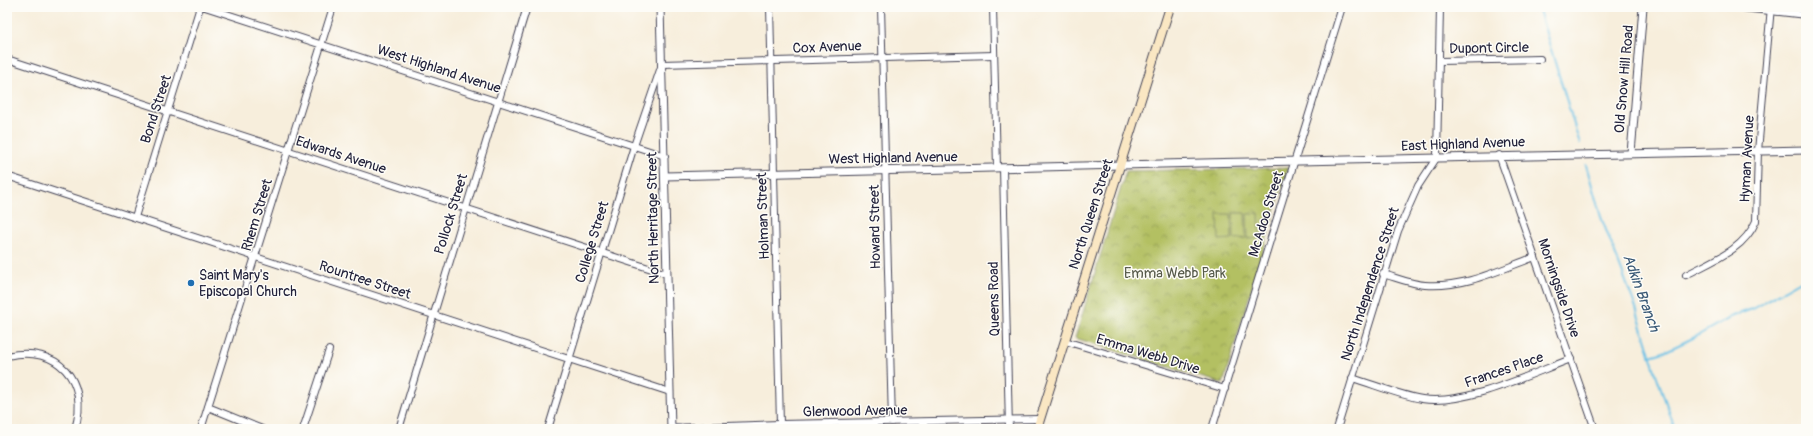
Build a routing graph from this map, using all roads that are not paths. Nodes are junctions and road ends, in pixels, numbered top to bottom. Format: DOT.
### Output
graph roads {
  1 [pos="200,7"];
  2 [pos="205,7"];
  3 [pos="333,7"];
  4 [pos="527,7"];
  5 [pos="660,7"];
  6 [pos="770,7"];
  7 [pos="881,7"];
  8 [pos="993,7"];
  9 [pos="1170,7"];
  10 [pos="1342,7"];
  11 [pos="1440,7"];
  12 [pos="1643,7"];
  13 [pos="1734,7"];
  14 [pos="1771,9"];
  15 [pos="1806,14"];
  16 [pos="322,44"];
  17 [pos="994,55"];
  18 [pos="883,57"];
  19 [pos="7,59"];
  20 [pos="1540,59"];
  21 [pos="772,61"];
  22 [pos="1439,61"];
  23 [pos="662,64"];
  24 [pos="498,102"];
  25 [pos="168,112"];
  26 [pos="634,146"];
  27 [pos="1806,150"];
  28 [pos="289,151"];
  29 [pos="1758,151"];
  30 [pos="1631,153"];
  31 [pos="1499,155"];
  32 [pos="665,156"];
  33 [pos="1437,157"];
  34 [pos="1294,162"];
  35 [pos="1120,164"];
  36 [pos="1000,168"];
  37 [pos="886,171"];
  38 [pos="773,173"];
  39 [pos="7,176"];
  40 [pos="665,176"];
  41 [pos="465,208"];
  42 [pos="135,217"];
  43 [pos="602,252"];
  44 [pos="256,257"];
  45 [pos="1535,257"];
  46 [pos="667,274"];
  47 [pos="1383,274"];
  48 [pos="1686,275"];
  49 [pos="433,315"];
  50 [pos="1065,341"];
  51 [pos="329,350"];
  52 [pos="7,356"];
  53 [pos="1571,359"];
  54 [pos="569,360"];
  55 [pos="1352,378"];
  56 [pos="1224,389"];
  57 [pos="670,392"];
  58 [pos="208,407"];
  59 [pos="1009,419"];
  60 [pos="1040,419"];
  61 [pos="892,422"];
  62 [pos="780,424"];
  63 [pos="75,429"];
  64 [pos="201,429"];
  65 [pos="262,429"];
  66 [pos="303,429"];
  67 [pos="399,429"];
  68 [pos="548,429"];
  69 [pos="671,429"];
  70 [pos="1009,429"];
  71 [pos="1037,429"];
  72 [pos="1212,429"];
  73 [pos="1337,429"];
  74 [pos="1595,429"];
  1 -- 25 [label="street, Bond Street"];
  2 -- 16 [label="street, West Highland Avenue"];
  3 -- 16 [label="street, Rhem Street"];
  4 -- 24 [label="street, Pollock Street"];
  5 -- 23 [label="street, North Herritage Street"];
  6 -- 21 [label="street, Holman Street"];
  7 -- 18 [label="street, Howard Street"];
  8 -- 17 [label="street, Queens Road"];
  9 -- 35 [label="main road, North Queen Street"];
  10 -- 34 [label="street, McAdoo Street"];
  11 -- 22 [label="street"];
  12 -- 30 [label="street, Old Snow Hill Road"];
  13 -- 14 [label="street"];
  14 -- 15 [label="street"];
  14 -- 29 [label="street, Hyman Avenue"];
  16 -- 24 [label="street, West Highland Avenue"];
  16 -- 28 [label="street, Rhem Street"];
  17 -- 18 [label="street, Cox Avenue"];
  17 -- 36 [label="street, Queens Road"];
  18 -- 21 [label="street, Cox Avenue"];
  18 -- 37 [label="street, Howard Street"];
  19 -- 25 [label="street, Edwards Avenue"];
  20 -- 22 [label="street, Dupont Circle"];
  21 -- 23 [label="street, Cox Avenue"];
  21 -- 38 [label="street, Holman Street"];
  22 -- 33 [label="street"];
  23 -- 26 [label="street, College Street"];
  23 -- 32 [label="street, North Herritage Street"];
  24 -- 26 [label="street, West Highland Avenue"];
  24 -- 41 [label="street, Pollock Street"];
  25 -- 28 [label="street, Edwards Avenue"];
  25 -- 42 [label="street, Bond Street"];
  26 -- 32 [label="street, West Highland Avenue"];
  26 -- 43 [label="street, College Street"];
  27 -- 29 [label="street, East Highland Avenue"];
  28 -- 41 [label="street, Edwards Avenue"];
  28 -- 44 [label="street, Rhem Street"];
  29 -- 30 [label="street, East Highland Avenue"];
  29 -- 48 [label="street, Hyman Avenue"];
  30 -- 31 [label="street, East Highland Avenue"];
  31 -- 33 [label="street, East Highland Avenue"];
  31 -- 45 [label="street, Morningside Drive"];
  32 -- 40 [label="street, North Herritage Street"];
  33 -- 34 [label="street, East Highland Avenue"];
  33 -- 47 [label="street, North Independence Street"];
  34 -- 35 [label="street, East Highland Avenue"];
  34 -- 56 [label="street, McAdoo Street"];
  35 -- 36 [label="street, West Highland Avenue"];
  35 -- 50 [label="main road, North Queen Street"];
  36 -- 37 [label="street, West Highland Avenue"];
  36 -- 59 [label="street, Queens Road"];
  37 -- 38 [label="street, West Highland Avenue"];
  37 -- 61 [label="street, Howard Street"];
  38 -- 40 [label="street, West Highland Avenue"];
  38 -- 62 [label="street, Holman Street"];
  39 -- 42 [label="street, Rountree Street"];
  40 -- 46 [label="street, North Herritage Street"];
  41 -- 43 [label="street, Edwards Avenue"];
  41 -- 49 [label="street, Pollock Street"];
  42 -- 44 [label="street, Rountree Street"];
  43 -- 46 [label="street, Edwards Avenue"];
  43 -- 54 [label="street, College Street"];
  44 -- 49 [label="street, Rountree Street"];
  44 -- 58 [label="street, Rhem Street"];
  45 -- 47 [label="street"];
  45 -- 53 [label="street, Morningside Drive"];
  46 -- 57 [label="street, North Herritage Street"];
  47 -- 55 [label="street, North Independence Street"];
  49 -- 54 [label="street, Rountree Street"];
  49 -- 67 [label="street, Pollock Street"];
  50 -- 56 [label="street, Emma Webb Drive"];
  50 -- 60 [label="main road, North Queen Street"];
  51 -- 66 [label="street"];
  52 -- 63 [label="street"];
  53 -- 55 [label="street, Frances Place"];
  53 -- 74 [label="street, Morningside Drive"];
  54 -- 57 [label="street, Rountree Street"];
  54 -- 68 [label="street, College Street"];
  55 -- 73 [label="street, North Independence Street"];
  56 -- 72 [label="street, McAdoo Street"];
  57 -- 69 [label="street, North Herritage Street"];
  58 -- 64 [label="street, Rhem Street"];
  58 -- 65 [label="street"];
  59 -- 60 [label="street, Glenwood Avenue"];
  59 -- 61 [label="street, Glenwood Avenue"];
  59 -- 70 [label="street, Queens Road"];
  60 -- 71 [label="main road, North Queen Street"];
  61 -- 62 [label="street, Glenwood Avenue"];
  62 -- 69 [label="street, Glenwood Avenue"];
}
